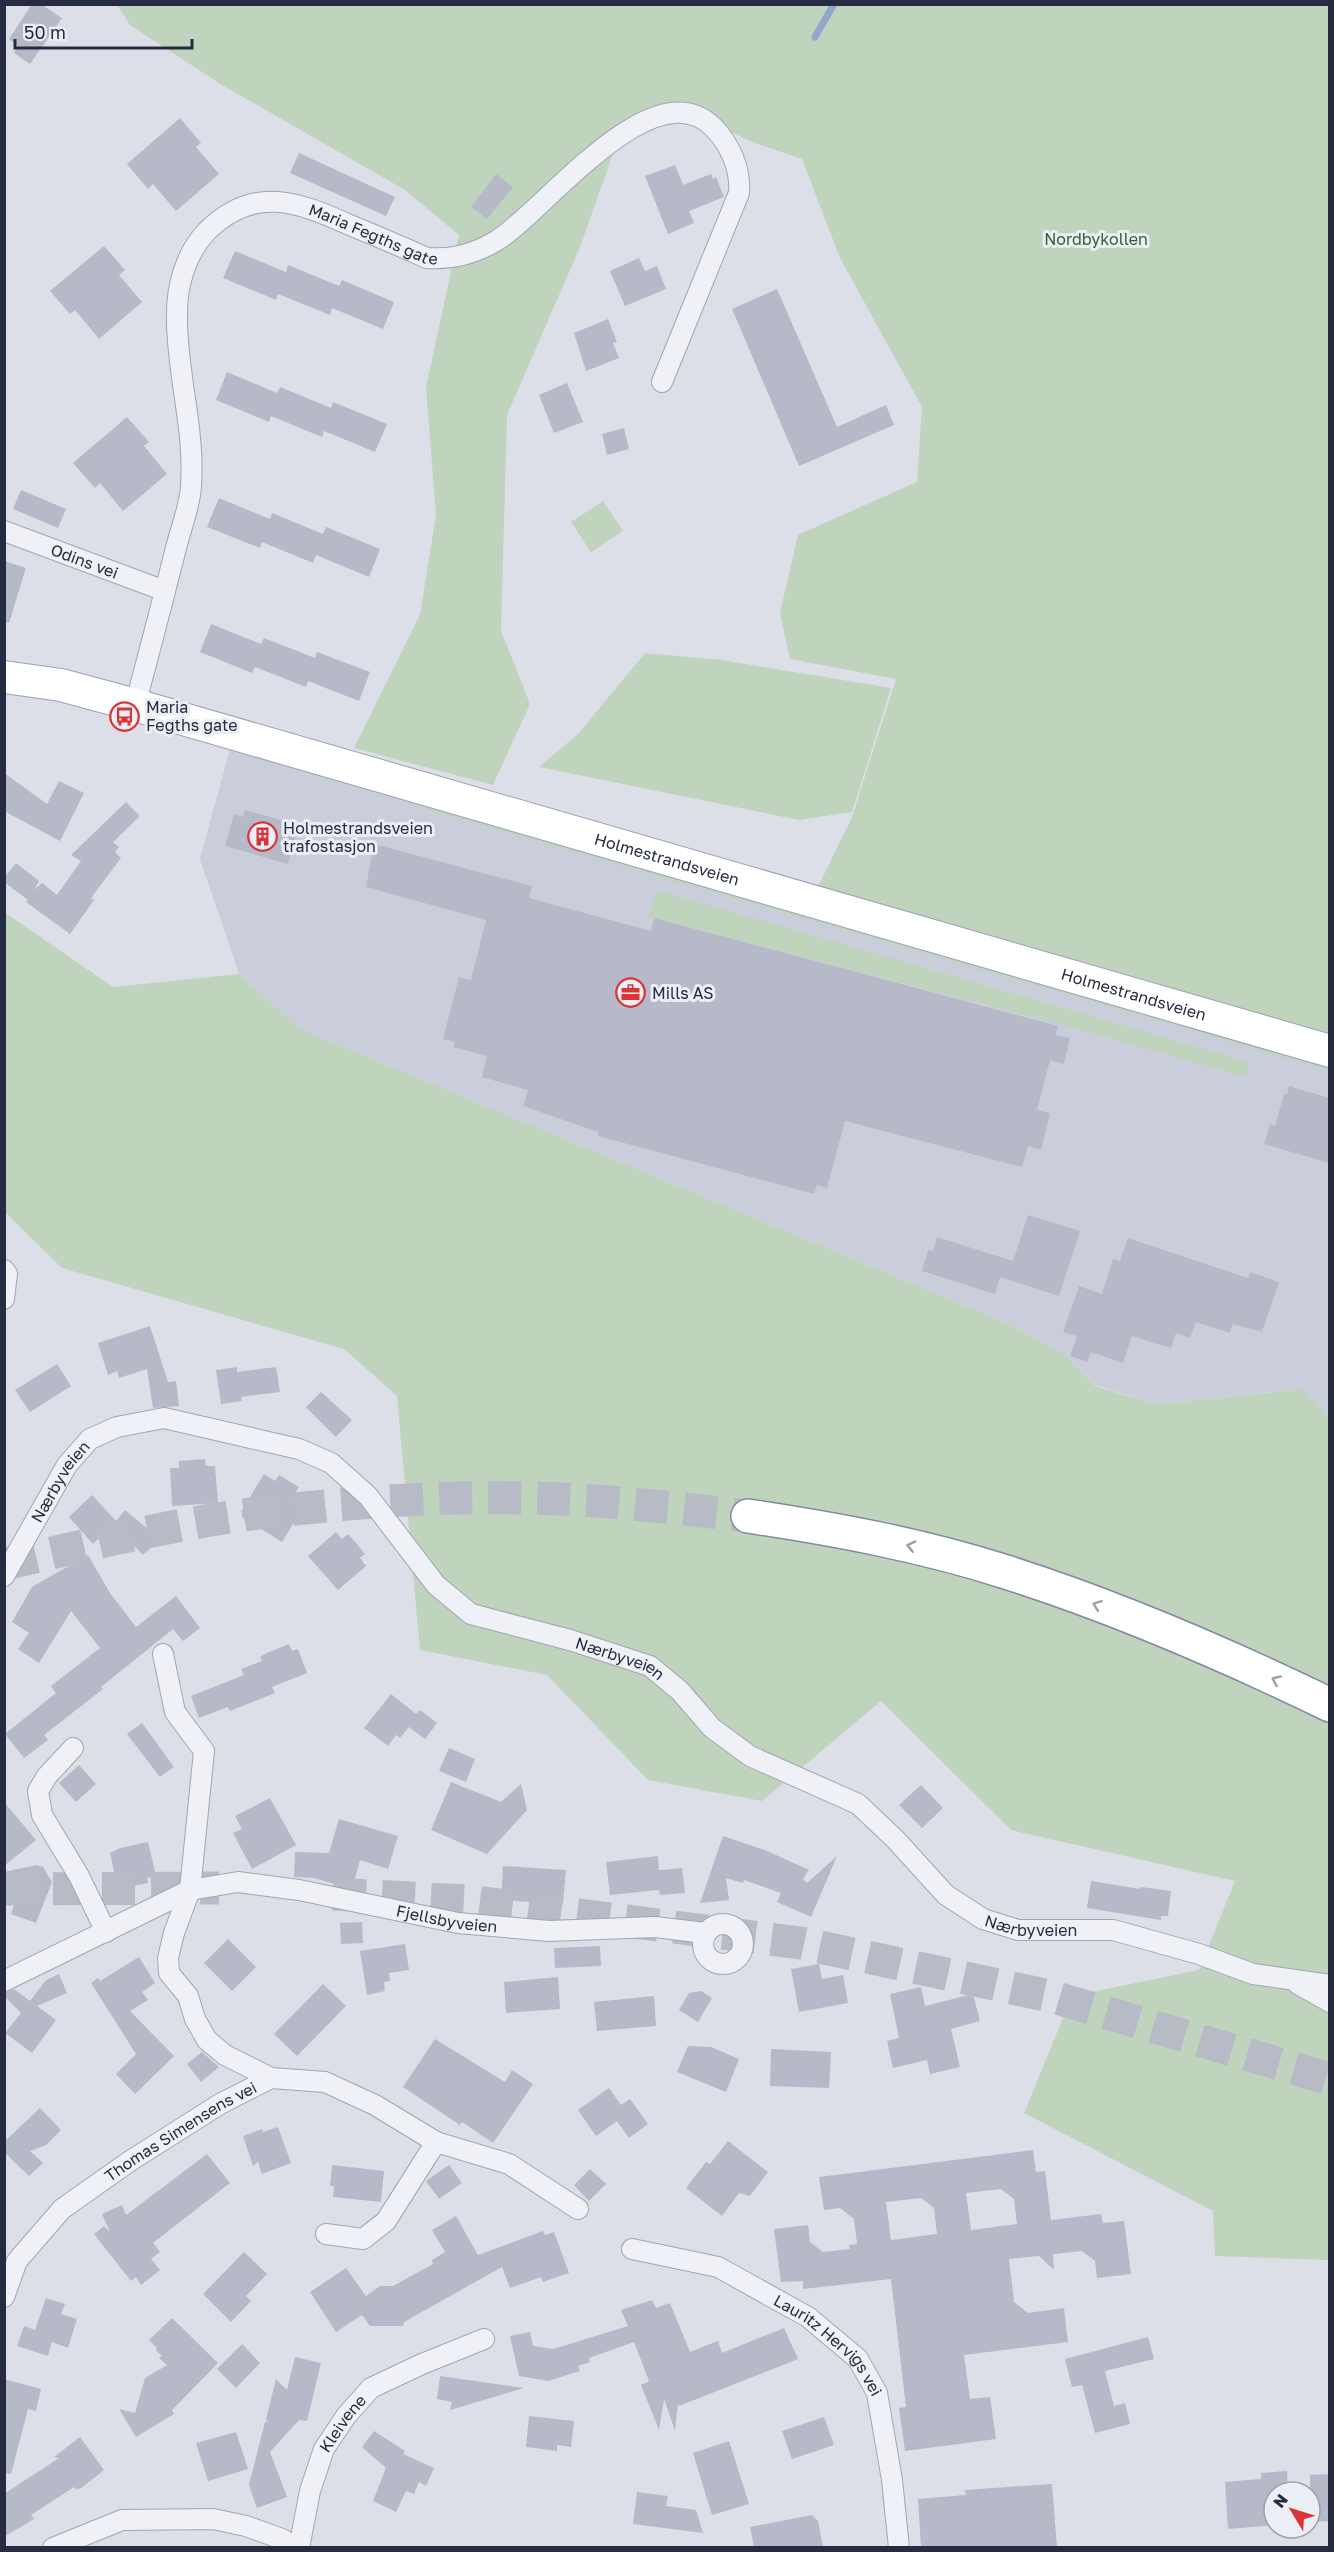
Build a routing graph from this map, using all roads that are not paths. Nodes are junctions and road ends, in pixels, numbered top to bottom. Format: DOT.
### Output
graph roads {
  1 [pos="662,382"];
  2 [pos="6,532"];
  3 [pos="165,591"];
  4 [pos="4,676"];
  5 [pos="135,705"];
  6 [pos="1329,1051"];
  7 [pos="4,1270"];
  8 [pos="4,1299"];
  9 [pos="748,1515"];
  10 [pos="4,1576"];
  11 [pos="163,1654"];
  12 [pos="1329,1705"];
  13 [pos="73,1748"];
  14 [pos="190,1890"];
  15 [pos="106,1932"];
  16 [pos="705,1933"];
  17 [pos="4,1981"];
  18 [pos="1294,1981"];
  19 [pos="1329,1984"];
  20 [pos="1329,2002"];
  21 [pos="271,2078"];
  22 [pos="436,2142"];
  23 [pos="578,2209"];
  24 [pos="326,2234"];
  25 [pos="632,2249"];
  26 [pos="4,2297"];
  27 [pos="484,2339"];
  28 [pos="53,2547"];
  29 [pos="298,2547"];
  30 [pos="899,2547"];
  1 -- 3 [label="street, Maria Fegths gate"];
  2 -- 3 [label="street, Odins vei"];
  3 -- 5 [label="street, Maria Fegths gate"];
  4 -- 5 [label="main road, Holmestrandsveien"];
  5 -- 6 [label="main road, Holmestrandsveien"];
  7 -- 8 [label="street"];
  12 -- 9 [label="highway, one-way"];
  10 -- 18 [label="street, Nærbyveien"];
  11 -- 14 [label="street"];
  13 -- 15 [label="street"];
  14 -- 15 [label="street, Fjellsbyveien"];
  14 -- 16 [label="street, Fjellsbyveien"];
  14 -- 21 [label="street"];
  15 -- 17 [label="street, Fjellsbyveien"];
  18 -- 19 [label="street, Nærbyveien"];
  18 -- 20 [label="street, Nærbyveien"];
  21 -- 22 [label="street, Thomas Simensens vei"];
  21 -- 26 [label="street, Thomas Simensens vei"];
  22 -- 23 [label="street, Thomas Simensens vei"];
  22 -- 24 [label="street"];
  25 -- 30 [label="street, Lauritz Hervigs vei"];
  27 -- 29 [label="street, Kleivene"];
  28 -- 29 [label="street, Kleivene"];
}
